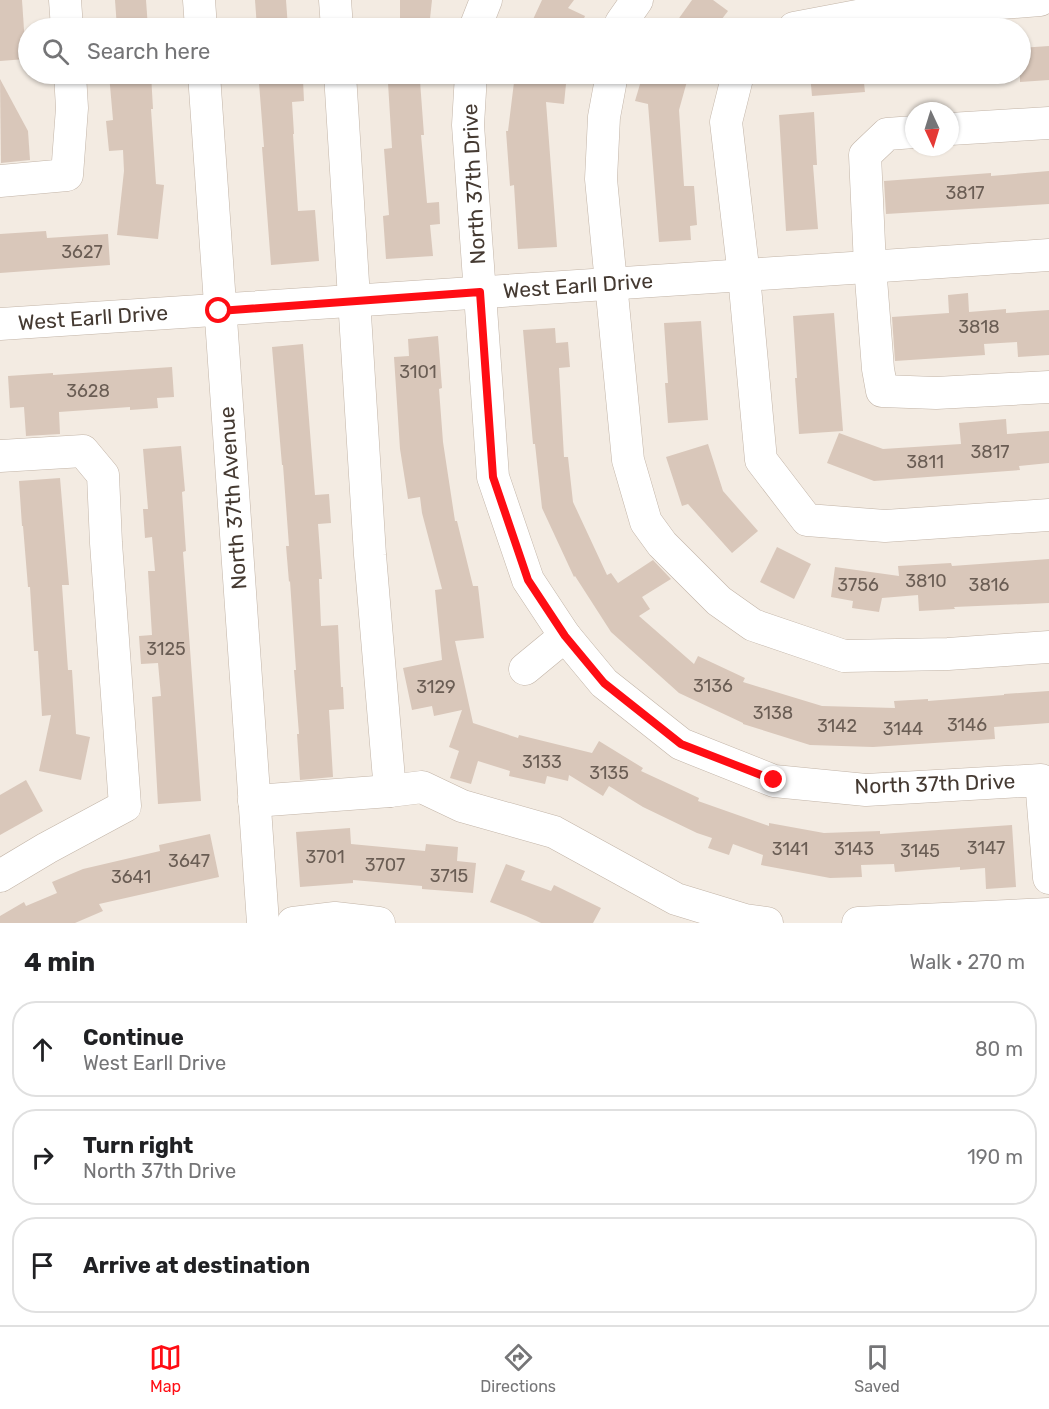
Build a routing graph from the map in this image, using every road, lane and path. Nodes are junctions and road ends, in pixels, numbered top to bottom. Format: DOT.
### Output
graph roads {
  1 [pos="65,0"];
  2 [pos="199,0"];
  3 [pos="335,0"];
  4 [pos="486,0"];
  5 [pos="637,0"];
  6 [pos="1040,0"];
  7 [pos="66,18"];
  8 [pos="200,18"];
  9 [pos="336,18"];
  10 [pos="479,18"];
  11 [pos="624,18"];
  12 [pos="847,18"];
  13 [pos="71,84"];
  14 [pos="205,84"];
  15 [pos="341,84"];
  16 [pos="470,84"];
  17 [pos="610,84"];
  18 [pos="736,84"];
  19 [pos="1049,123"];
  20 [pos="959,128"];
  21 [pos="905,133"];
  22 [pos="0,181"];
  23 [pos="1049,255"];
  24 [pos="870,266"];
  25 [pos="744,276"];
  26 [pos="610,284"];
  27 [pos="480,292"];
  28 [pos="353,301"];
  29 [pos="219,311"];
  30 [pos="0,324"];
  31 [pos="1049,387"];
  32 [pos="0,456"];
  33 [pos="1049,515"];
  34 [pos="565,636"];
  35 [pos="1049,647"];
  36 [pos="525,669"];
  37 [pos="390,791"];
  38 [pos="254,801"];
  39 [pos="0,876"];
  40 [pos="1049,878"];
  41 [pos="1049,914"];
  42 [pos="263,923"];
  43 [pos="293,923"];
  44 [pos="379,923"];
  45 [pos="767,923"];
  46 [pos="858,923"];
  1 -- 7 [label="street"];
  2 -- 8 [label="street"];
  3 -- 9 [label="street"];
  4 -- 10 [label="street"];
  5 -- 11 [label="street"];
  6 -- 12 [label="street"];
  13 -- 22 [label="street"];
  14 -- 29 [label="street, North 37th Avenue"];
  15 -- 28 [label="street"];
  16 -- 27 [label="street, North 37th Drive"];
  17 -- 26 [label="street"];
  18 -- 25 [label="street"];
  19 -- 20 [label="street"];
  21 -- 24 [label="street"];
  23 -- 24 [label="street, West Earll Drive"];
  24 -- 25 [label="street, West Earll Drive"];
  24 -- 31 [label="street"];
  25 -- 26 [label="street, West Earll Drive"];
  25 -- 33 [label="street"];
  26 -- 27 [label="street, West Earll Drive"];
  26 -- 35 [label="street"];
  27 -- 28 [label="street, West Earll Drive"];
  27 -- 34 [label="street, North 37th Drive"];
  28 -- 29 [label="street, West Earll Drive"];
  28 -- 37 [label="street"];
  29 -- 30 [label="street, West Earll Drive"];
  29 -- 38 [label="street, North 37th Avenue"];
  32 -- 39 [label="street"];
  34 -- 36 [label="street"];
  34 -- 40 [label="street, North 37th Drive"];
  37 -- 38 [label="street"];
  37 -- 45 [label="street"];
  38 -- 42 [label="street, North 37th Avenue"];
  41 -- 46 [label="street"];
  43 -- 44 [label="street"];
}
